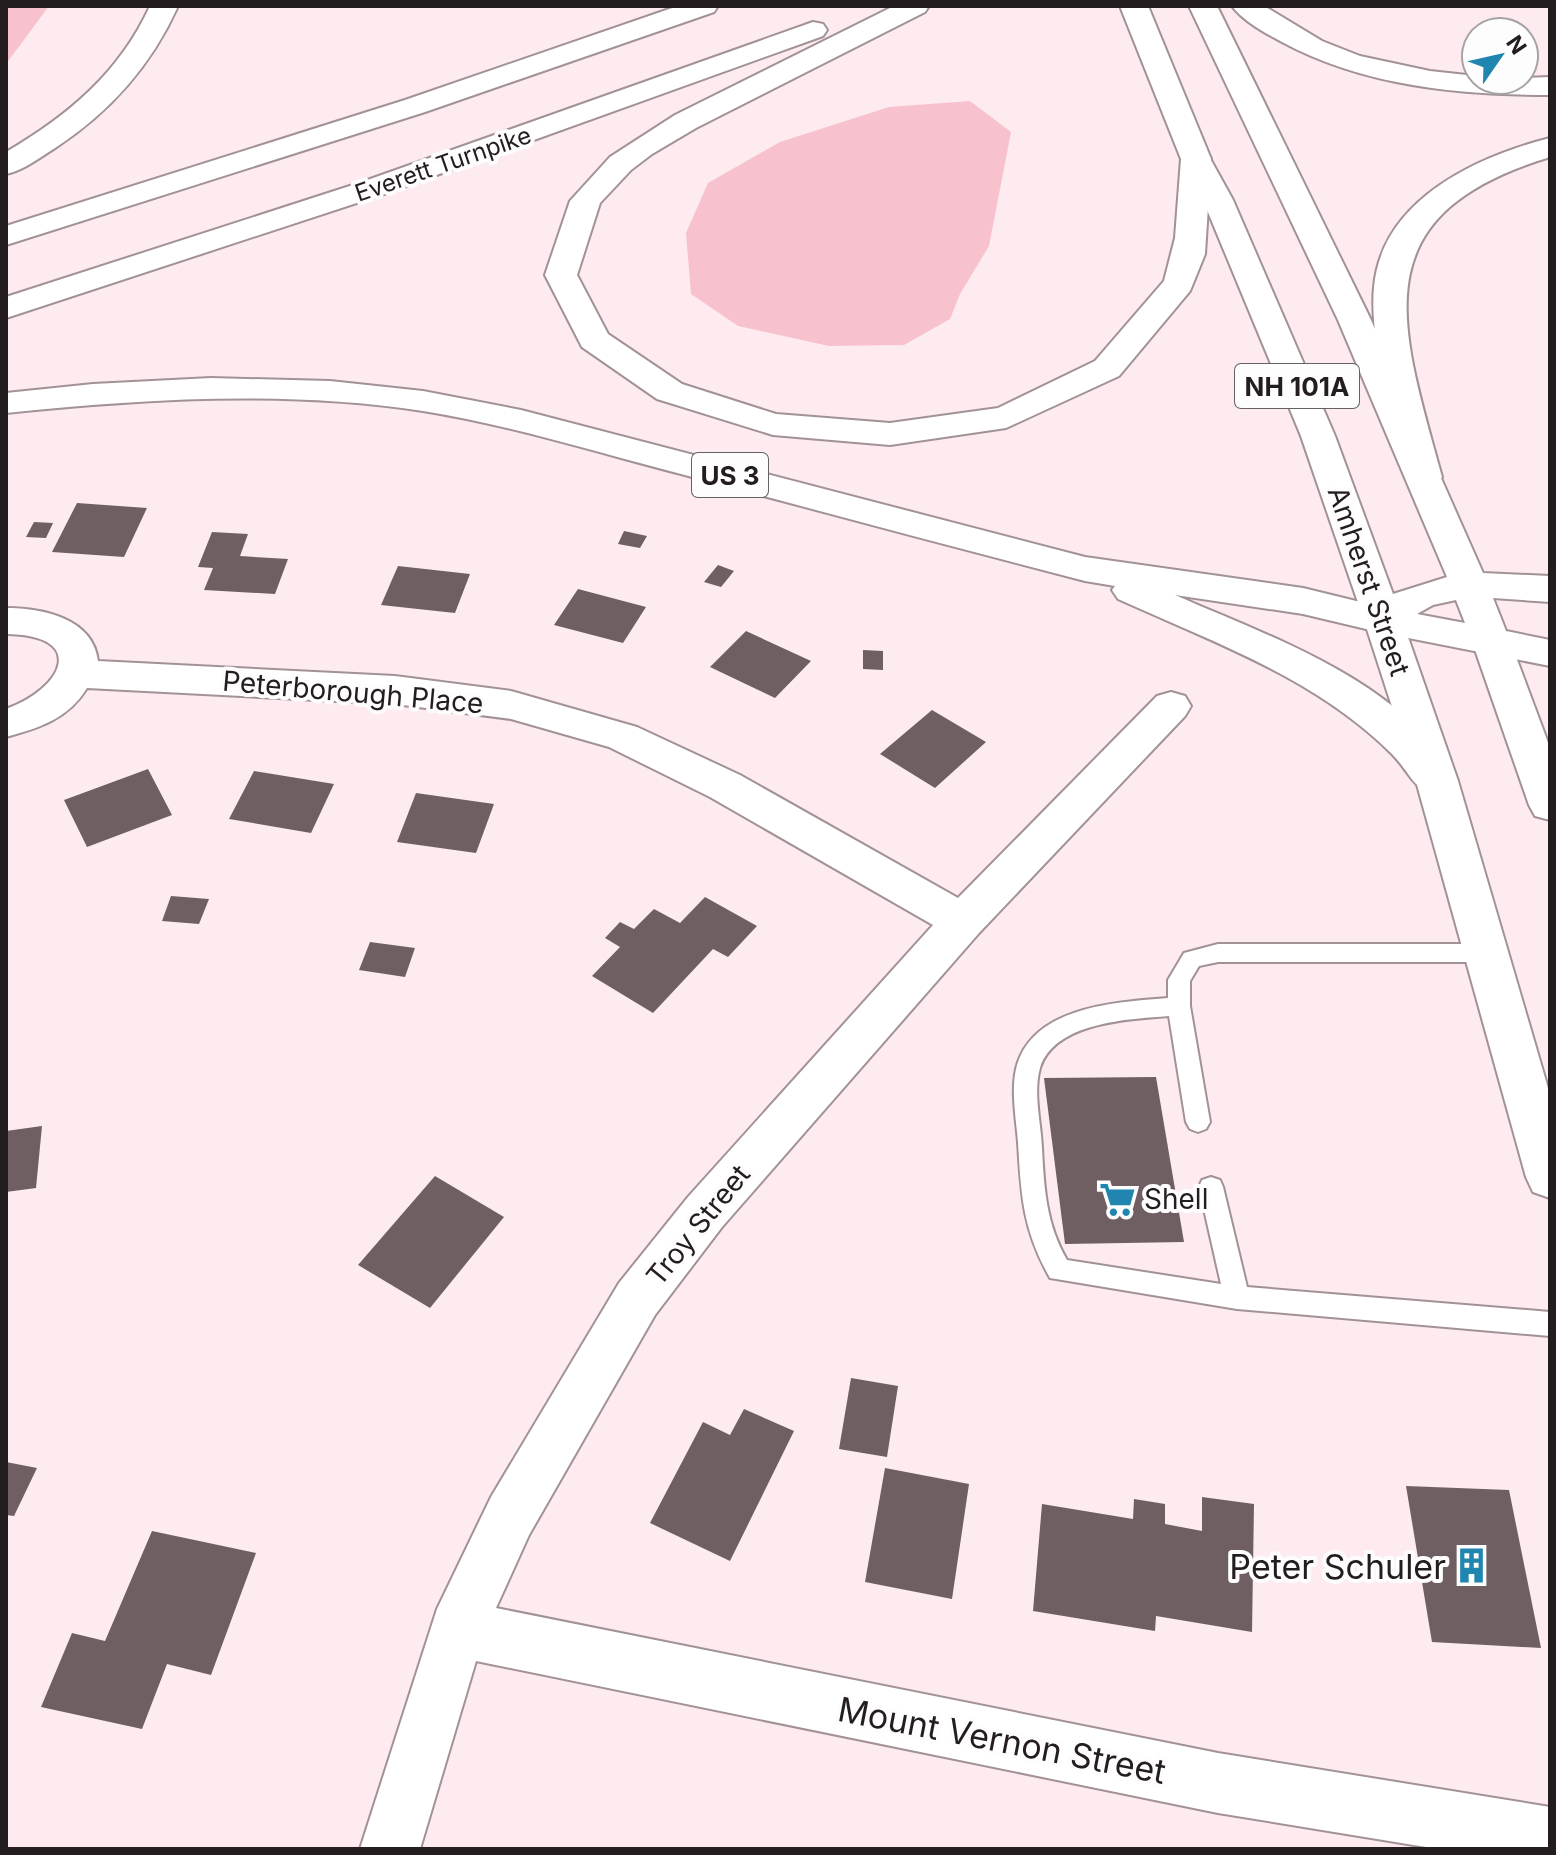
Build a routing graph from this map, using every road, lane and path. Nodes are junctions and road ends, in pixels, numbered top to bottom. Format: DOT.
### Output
graph roads {
  1 [pos="164,6"];
  2 [pos="704,6"];
  3 [pos="877,6"];
  4 [pos="915,6"];
  5 [pos="1134,6"];
  6 [pos="1203,6"];
  7 [pos="1246,6"];
  8 [pos="1550,86"];
  9 [pos="1550,147"];
  10 [pos="1196,159"];
  11 [pos="6,165"];
  12 [pos="6,236"];
  13 [pos="6,308"];
  14 [pos="6,403"];
  15 [pos="1424,477"];
  16 [pos="1085,569"];
  17 [pos="1470,587"];
  18 [pos="1550,589"];
  19 [pos="1383,620"];
  20 [pos="6,621"];
  21 [pos="1491,641"];
  22 [pos="1550,653"];
  23 [pos="76,674"];
  24 [pos="1171,706"];
  25 [pos="6,723"];
  26 [pos="1437,781"];
  27 [pos="1550,805"];
  28 [pos="963,921"];
  29 [pos="1488,953"];
  30 [pos="1179,1006"];
  31 [pos="1198,1122"];
  32 [pos="1550,1177"];
  33 [pos="1211,1187"];
  34 [pos="1237,1298"];
  35 [pos="1550,1324"];
  36 [pos="457,1629"];
  37 [pos="1550,1837"];
  38 [pos="390,1849"];
  1 -- 11 [label="main road"];
  2 -- 12 [label="main road"];
  3 -- 13 [label="main road, Everett Turnpike"];
  4 -- 10 [label="main road"];
  5 -- 10 [label="main road, Amherst Street / NH 101A"];
  6 -- 15 [label="main road"];
  7 -- 8 [label="main road"];
  9 -- 15 [label="main road"];
  10 -- 19 [label="main road, Amherst Street / NH 101A"];
  14 -- 16 [label="main road, US 3"];
  15 -- 17 [label="main road"];
  16 -- 19 [label="main road, US 3"];
  16 -- 26 [label="main road"];
  17 -- 18 [label="main road"];
  17 -- 19 [label="main road"];
  17 -- 21 [label="main road"];
  19 -- 21 [label="main road, US 3"];
  19 -- 26 [label="main road, Amherst Street / NH 101A"];
  20 -- 23 [label="main road"];
  21 -- 22 [label="main road, US 3"];
  21 -- 27 [label="main road"];
  23 -- 25 [label="main road"];
  23 -- 28 [label="main road, Peterborough Place"];
  24 -- 28 [label="main road, Troy Street"];
  26 -- 29 [label="main road, Amherst Street / NH 101A"];
  28 -- 36 [label="main road, Troy Street"];
  29 -- 30 [label="lane"];
  29 -- 32 [label="main road, Amherst Street / NH 101A"];
  30 -- 31 [label="lane"];
  30 -- 34 [label="lane"];
  33 -- 34 [label="lane"];
  34 -- 35 [label="lane"];
  36 -- 37 [label="main road, Mount Vernon Street"];
  36 -- 38 [label="main road, Troy Street"];
}
